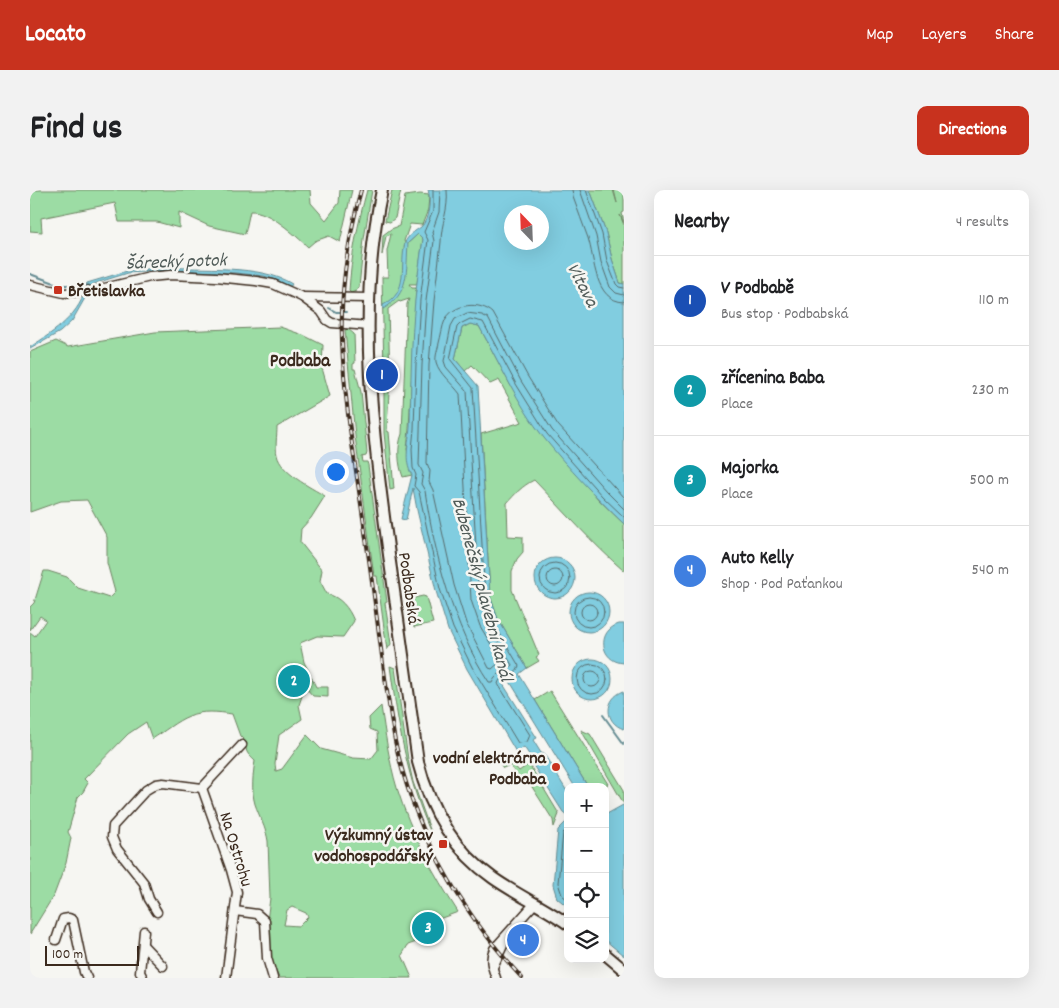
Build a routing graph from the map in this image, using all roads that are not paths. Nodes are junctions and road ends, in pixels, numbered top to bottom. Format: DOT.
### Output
graph roads {
  1 [pos="382,190"];
  2 [pos="30,286"];
  3 [pos="328,297"];
  4 [pos="302,298"];
  5 [pos="370,298"];
  6 [pos="321,311"];
  7 [pos="369,326"];
  8 [pos="242,745"];
  9 [pos="202,788"];
  10 [pos="535,902"];
  11 [pos="235,911"];
  12 [pos="157,912"];
  13 [pos="564,921"];
  14 [pos="144,931"];
  15 [pos="56,940"];
  16 [pos="144,946"];
  17 [pos="609,957"];
  18 [pos="163,966"];
  19 [pos="624,970"];
  20 [pos="494,974"];
  21 [pos="87,978"];
  22 [pos="143,978"];
  23 [pos="226,978"];
  24 [pos="274,978"];
  1 -- 5 [label="main road, Podbabská"];
  2 -- 4 [label="street"];
  3 -- 4 [label="street"];
  3 -- 5 [label="street"];
  3 -- 6 [label="street"];
  4 -- 6 [label="street"];
  5 -- 7 [label="main road, Podbabská"];
  6 -- 7 [label="street"];
  7 -- 10 [label="main road, Podbabská"];
  8 -- 9 [label="street"];
  9 -- 11 [label="street, Na Ostrohu"];
  9 -- 12 [label="street"];
  10 -- 13 [label="main road, Podbabská"];
  10 -- 20 [label="street"];
  11 -- 23 [label="street, Na Ostrohu"];
  11 -- 24 [label="street"];
  14 -- 16 [label="street"];
  15 -- 21 [label="street"];
  16 -- 18 [label="street"];
  16 -- 22 [label="street"];
  17 -- 19 [label="main road"];
}
